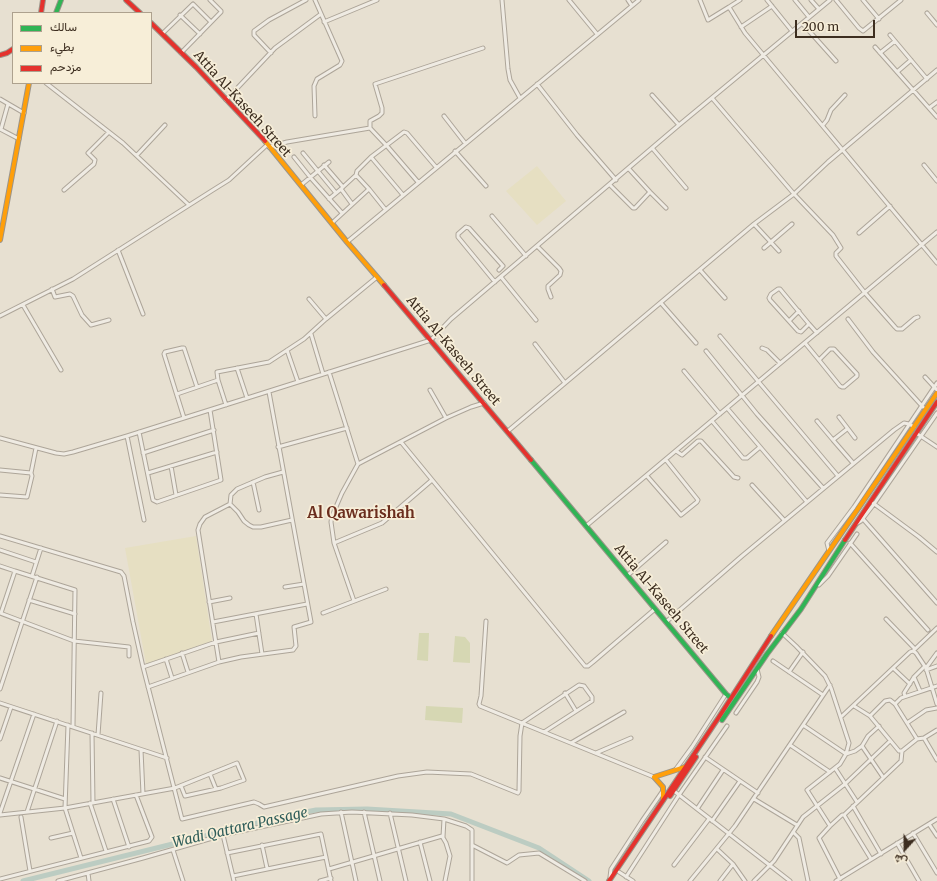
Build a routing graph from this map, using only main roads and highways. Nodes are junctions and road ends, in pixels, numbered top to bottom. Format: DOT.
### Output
graph roads {
  1 [pos="43,0"];
  2 [pos="61,0"];
  3 [pos="126,0"];
  4 [pos="41,12"];
  5 [pos="56,12"];
  6 [pos="139,12"];
  7 [pos="152,24"];
  8 [pos="12,50"];
  9 [pos="0,55"];
  10 [pos="29,84"];
  11 [pos="0,240"];
  12 [pos="937,394"];
  13 [pos="937,402"];
  14 [pos="793,603"];
  15 [pos="801,609"];
  16 [pos="782,619"];
  17 [pos="790,623"];
  18 [pos="731,698"];
  19 [pos="685,767"];
  20 [pos="663,800"];
  21 [pos="609,881"];
  22 [pos="613,881"];
  1 -- 4 [label="main road"];
  2 -- 5 [label="main road"];
  3 -- 6 [label="main road"];
  7 -- 18 [label="main road, Attia Al-Kaseeh Street"];
  8 -- 9 [label="main road"];
  10 -- 11 [label="main road"];
  12 -- 14 [label="main road"];
  13 -- 15 [label="main road"];
  14 -- 15 [label="main road"];
  14 -- 16 [label="main road"];
  15 -- 17 [label="main road"];
  16 -- 17 [label="main road"];
  16 -- 18 [label="main road"];
  17 -- 22 [label="main road"];
  18 -- 19 [label="main road"];
  19 -- 20 [label="main road"];
  19 -- 20 [label="main road"];
  20 -- 21 [label="main road"];
}
